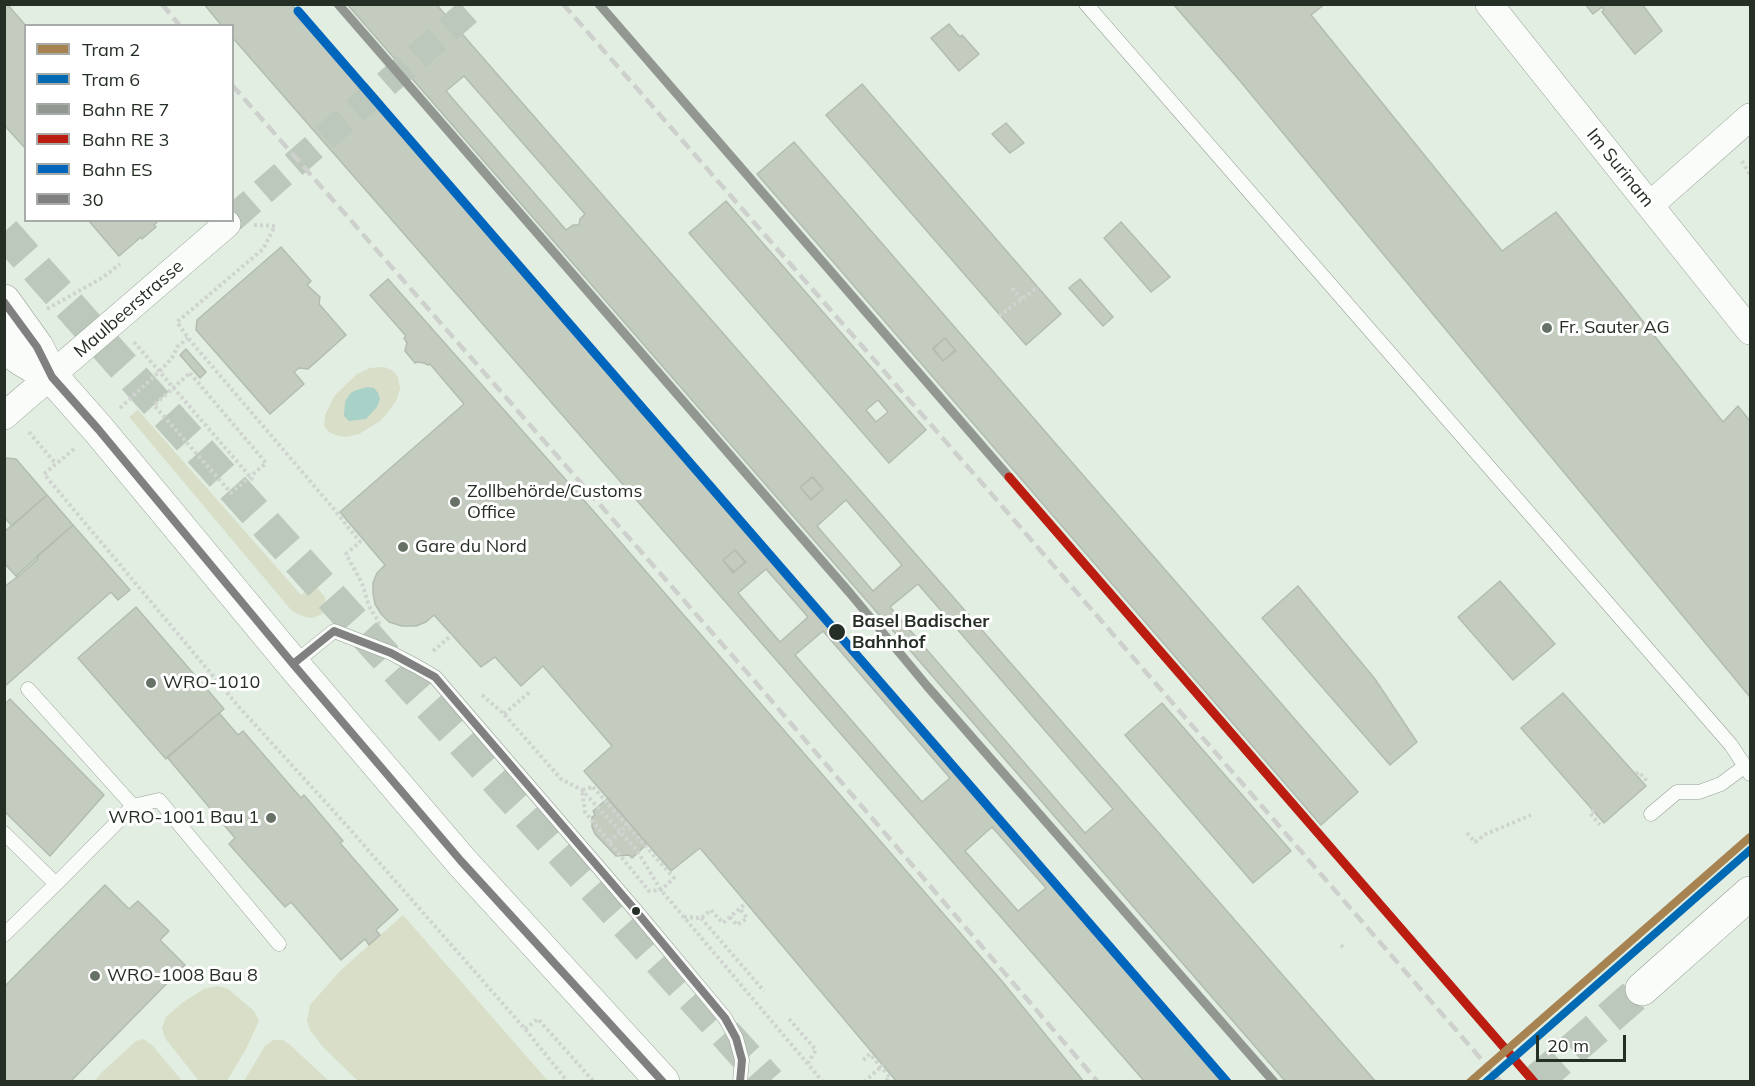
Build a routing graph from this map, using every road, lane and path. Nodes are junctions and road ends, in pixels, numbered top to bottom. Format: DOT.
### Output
graph roads {
  1 [pos="1086,4"];
  2 [pos="1489,4"];
  3 [pos="1750,117"];
  4 [pos="1650,205"];
  5 [pos="226,224"];
  6 [pos="275,226"];
  7 [pos="120,264"];
  8 [pos="1038,287"];
  9 [pos="1012,288"];
  10 [pos="1022,299"];
  11 [pos="4,301"];
  12 [pos="999,316"];
  13 [pos="116,320"];
  14 [pos="1750,331"];
  15 [pos="15,336"];
  16 [pos="52,377"];
  17 [pos="173,387"];
  18 [pos="4,416"];
  19 [pos="45,474"];
  20 [pos="251,479"];
  21 [pos="387,627"];
  22 [pos="452,635"];
  23 [pos="425,645"];
  24 [pos="435,650"];
  25 [pos="440,657"];
  26 [pos="292,664"];
  27 [pos="28,689"];
  28 [pos="531,691"];
  29 [pos="479,692"];
  30 [pos="504,714"];
  31 [pos="1748,770"];
  32 [pos="1636,774"];
  33 [pos="1648,782"];
  34 [pos="582,790"];
  35 [pos="133,806"];
  36 [pos="1594,810"];
  37 [pos="1651,814"];
  38 [pos="1531,815"];
  39 [pos="629,824"];
  40 [pos="1600,825"];
  41 [pos="620,832"];
  42 [pos="4,833"];
  43 [pos="1467,833"];
  44 [pos="609,842"];
  45 [pos="56,884"];
  46 [pos="661,890"];
  47 [pos="1750,893"];
  48 [pos="747,903"];
  49 [pos="740,909"];
  50 [pos="683,916"];
  51 [pos="701,918"];
  52 [pos="730,918"];
  53 [pos="4,935"];
  54 [pos="279,944"];
  55 [pos="724,966"];
  56 [pos="718,971"];
  57 [pos="1641,990"];
  58 [pos="765,991"];
  59 [pos="789,1019"];
  60 [pos="525,1029"];
  61 [pos="863,1060"];
  62 [pos="807,1063"];
  63 [pos="882,1066"];
  64 [pos="822,1080"];
  65 [pos="568,1082"];
  66 [pos="594,1082"];
  67 [pos="663,1082"];
  68 [pos="740,1082"];
  69 [pos="816,1082"];
  70 [pos="864,1082"];
  71 [pos="885,1082"];
  1 -- 31 [label="lane"];
  2 -- 4 [label="street, Im Surinam"];
  3 -- 4 [label="street"];
  4 -- 14 [label="street, Im Surinam"];
  5 -- 13 [label="street, Maulbeerstrasse"];
  6 -- 21 [label="path"];
  7 -- 15 [label="path"];
  8 -- 10 [label="path"];
  9 -- 10 [label="path"];
  10 -- 12 [label="path"];
  11 -- 15 [label="main road"];
  13 -- 16 [label="street, Maulbeerstrasse"];
  13 -- 17 [label="path"];
  15 -- 16 [label="main road"];
  16 -- 18 [label="street, Maulbeerstrasse"];
  16 -- 26 [label="main road"];
  17 -- 20 [label="path"];
  17 -- 20 [label="path"];
  17 -- 20 [label="path"];
  19 -- 60 [label="path"];
  22 -- 24 [label="path"];
  23 -- 24 [label="path"];
  24 -- 25 [label="path"];
  26 -- 67 [label="main road"];
  26 -- 68 [label="lane"];
  27 -- 35 [label="lane"];
  28 -- 30 [label="path"];
  29 -- 30 [label="path"];
  30 -- 34 [label="path"];
  31 -- 37 [label="lane"];
  32 -- 33 [label="path"];
  34 -- 39 [label="path"];
  34 -- 41 [label="path"];
  34 -- 44 [label="path"];
  35 -- 45 [label="lane"];
  35 -- 54 [label="lane"];
  36 -- 40 [label="path"];
  38 -- 43 [label="path"];
  39 -- 41 [label="path"];
  39 -- 46 [label="path"];
  41 -- 44 [label="path"];
  41 -- 46 [label="path"];
  42 -- 45 [label="lane"];
  44 -- 46 [label="path"];
  45 -- 53 [label="lane"];
  46 -- 50 [label="path"];
  47 -- 57 [label="main road"];
  48 -- 49 [label="path"];
  49 -- 52 [label="path"];
  49 -- 52 [label="path"];
  50 -- 51 [label="path"];
  50 -- 55 [label="path"];
  51 -- 52 [label="path"];
  51 -- 58 [label="path"];
  55 -- 56 [label="path"];
  55 -- 62 [label="path"];
  59 -- 62 [label="path"];
  60 -- 65 [label="path"];
  60 -- 66 [label="path"];
  61 -- 63 [label="path"];
  62 -- 64 [label="path"];
  63 -- 70 [label="path"];
  63 -- 71 [label="path"];
  64 -- 69 [label="path"];
}
